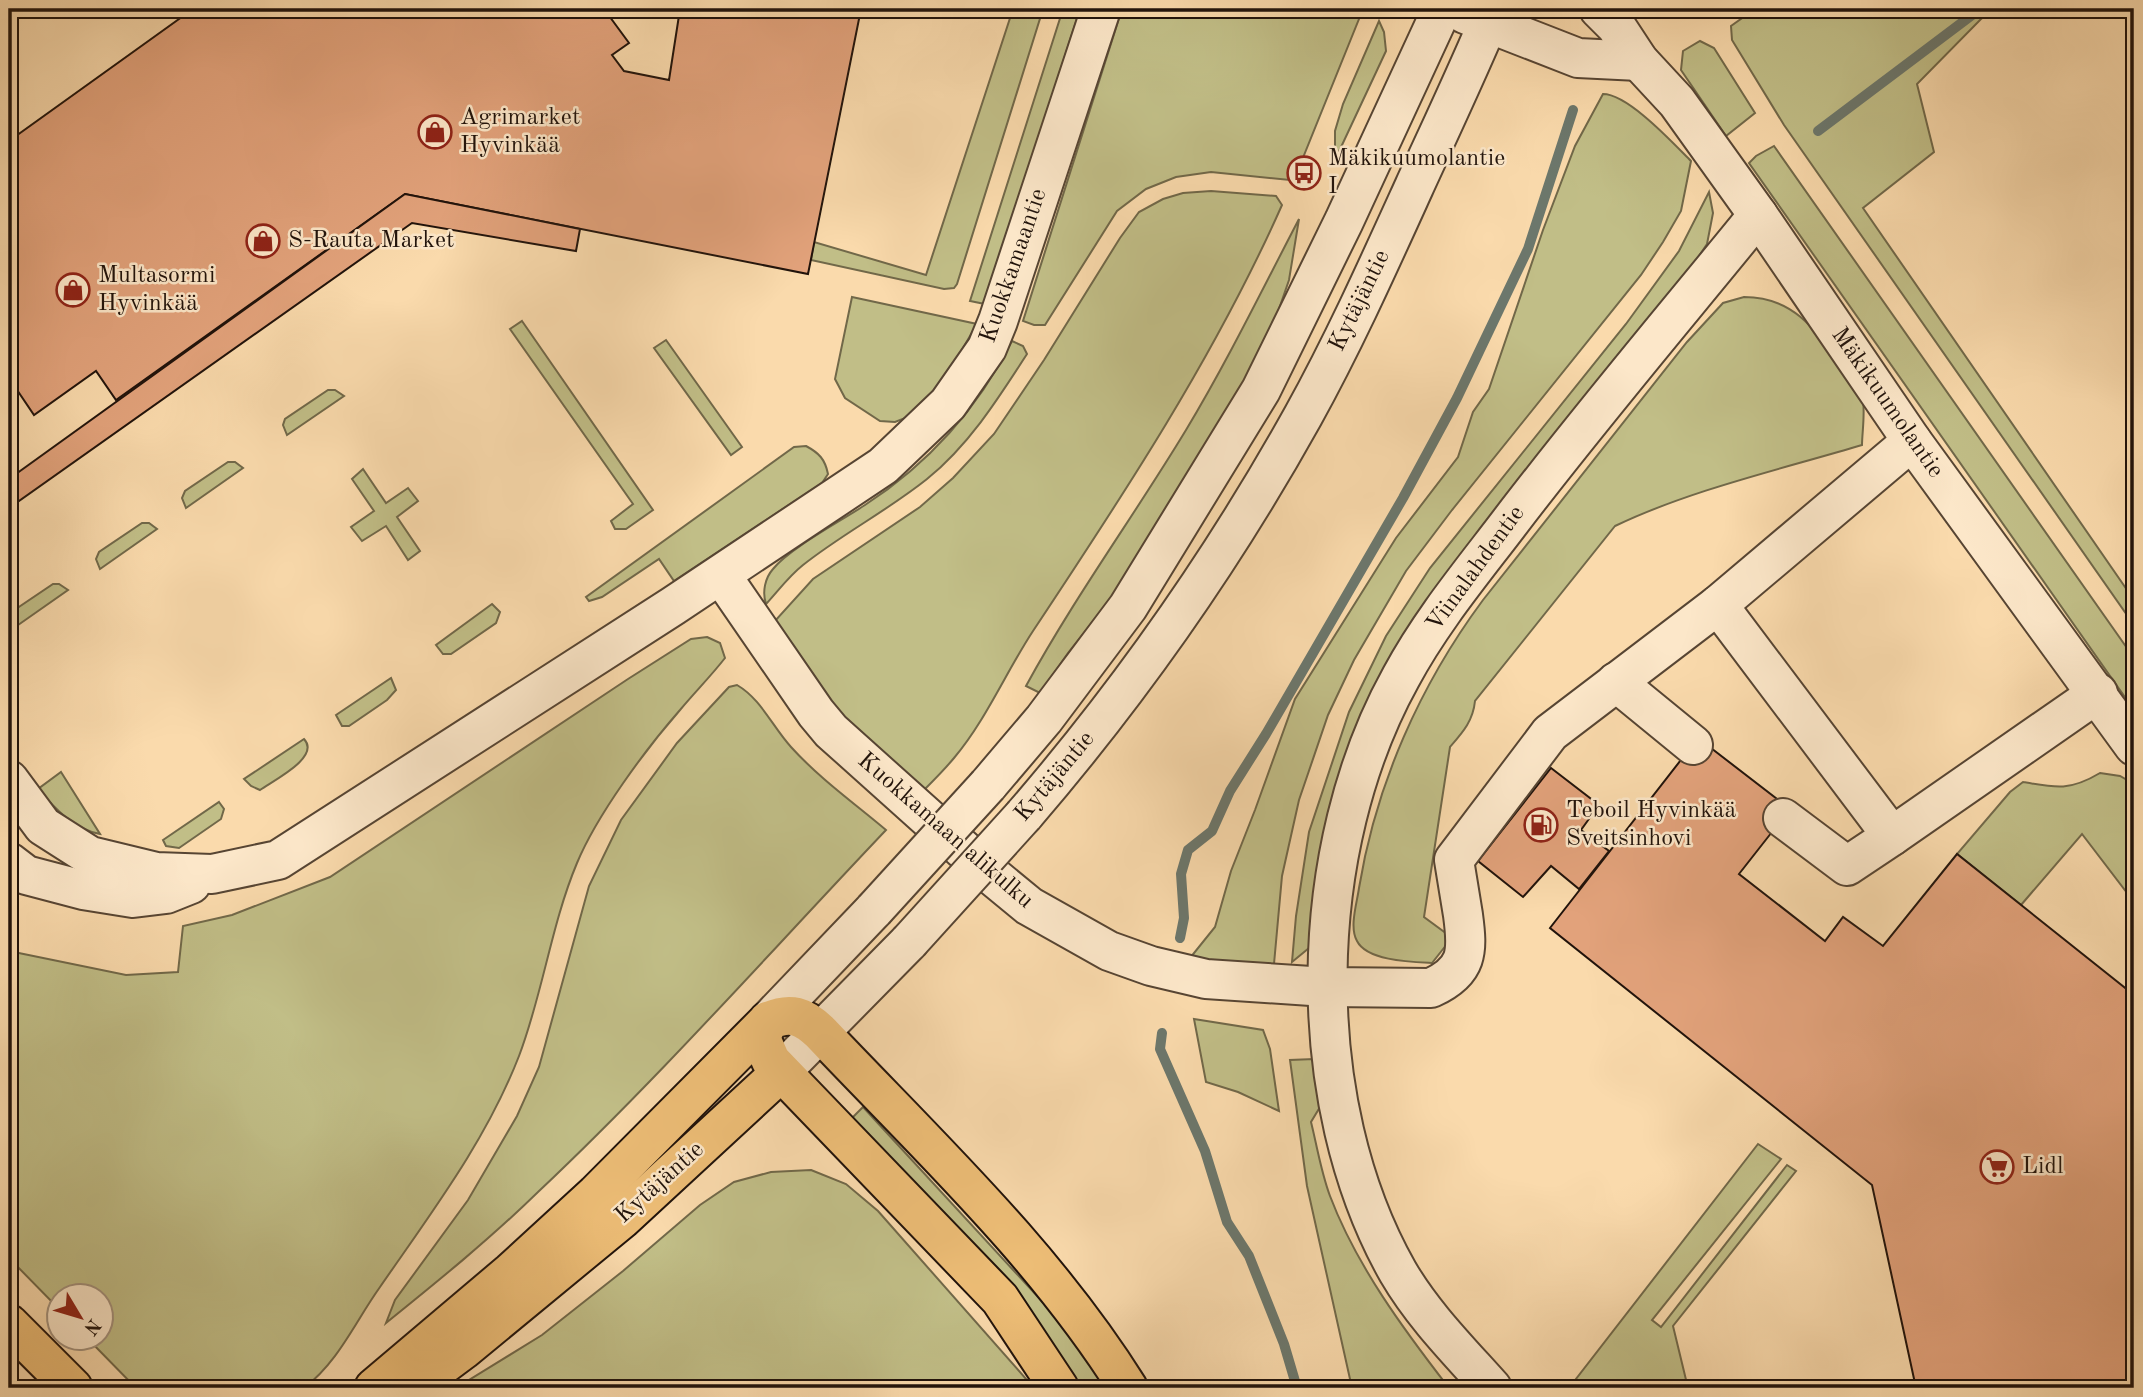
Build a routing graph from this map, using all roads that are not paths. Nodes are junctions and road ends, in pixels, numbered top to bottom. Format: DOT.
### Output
graph roads {
  1 [pos="1101,9"];
  2 [pos="1442,9"];
  3 [pos="1450,9"];
  4 [pos="1599,9"];
  5 [pos="1491,16"];
  6 [pos="1639,61"];
  7 [pos="1758,215"];
  8 [pos="1912,441"];
  9 [pos="721,575"];
  10 [pos="1718,605"];
  11 [pos="1616,682"];
  12 [pos="2098,693"];
  13 [pos="1693,744"];
  14 [pos="2134,746"];
  15 [pos="9,780"];
  16 [pos="1783,818"];
  17 [pos="1892,836"];
  18 [pos="9,862"];
  19 [pos="212,874"];
  20 [pos="1326,987"];
  21 [pos="768,1021"];
  22 [pos="820,1032"];
  23 [pos="780,1073"];
  24 [pos="9,1324"];
  25 [pos="73,1388"];
  26 [pos="374,1388"];
  27 [pos="412,1388"];
  28 [pos="1059,1388"];
  29 [pos="1128,1388"];
  30 [pos="1492,1388"];
  1 -- 9 [label="street, Kuokkamaantie"];
  2 -- 21 [label="street, Kytäjäntie, bridge"];
  3 -- 5 [label="street"];
  4 -- 6 [label="street, Mäkikuumolantie"];
  5 -- 6 [label="street"];
  5 -- 22 [label="street, Kytäjäntie, bridge"];
  6 -- 7 [label="street, Mäkikuumolantie"];
  7 -- 8 [label="street, Mäkikuumolantie"];
  7 -- 20 [label="street, Viinalahdentie"];
  8 -- 10 [label="street, Kuokkamaan alikulku"];
  8 -- 12 [label="street, Mäkikuumolantie"];
  9 -- 19 [label="street, Kuokkamaantie"];
  9 -- 20 [label="street, Kuokkamaan alikulku"];
  10 -- 11 [label="street, Kuokkamaan alikulku"];
  10 -- 17 [label="street"];
  11 -- 13 [label="street"];
  11 -- 20 [label="street, Kuokkamaan alikulku"];
  12 -- 14 [label="street, Mäkikuumolantie"];
  12 -- 17 [label="street"];
  15 -- 19 [label="street"];
  16 -- 17 [label="street"];
  18 -- 19 [label="street"];
  20 -- 30 [label="street, Viinalahdentie"];
  21 -- 22 [label="main road"];
  21 -- 23 [label="main road"];
  21 -- 26 [label="main road, Kytäjäntie"];
  22 -- 23 [label="street, Kytäjäntie"];
  22 -- 29 [label="main road"];
  23 -- 27 [label="main road, Kytäjäntie"];
  23 -- 28 [label="main road"];
  24 -- 25 [label="main road"];
}
